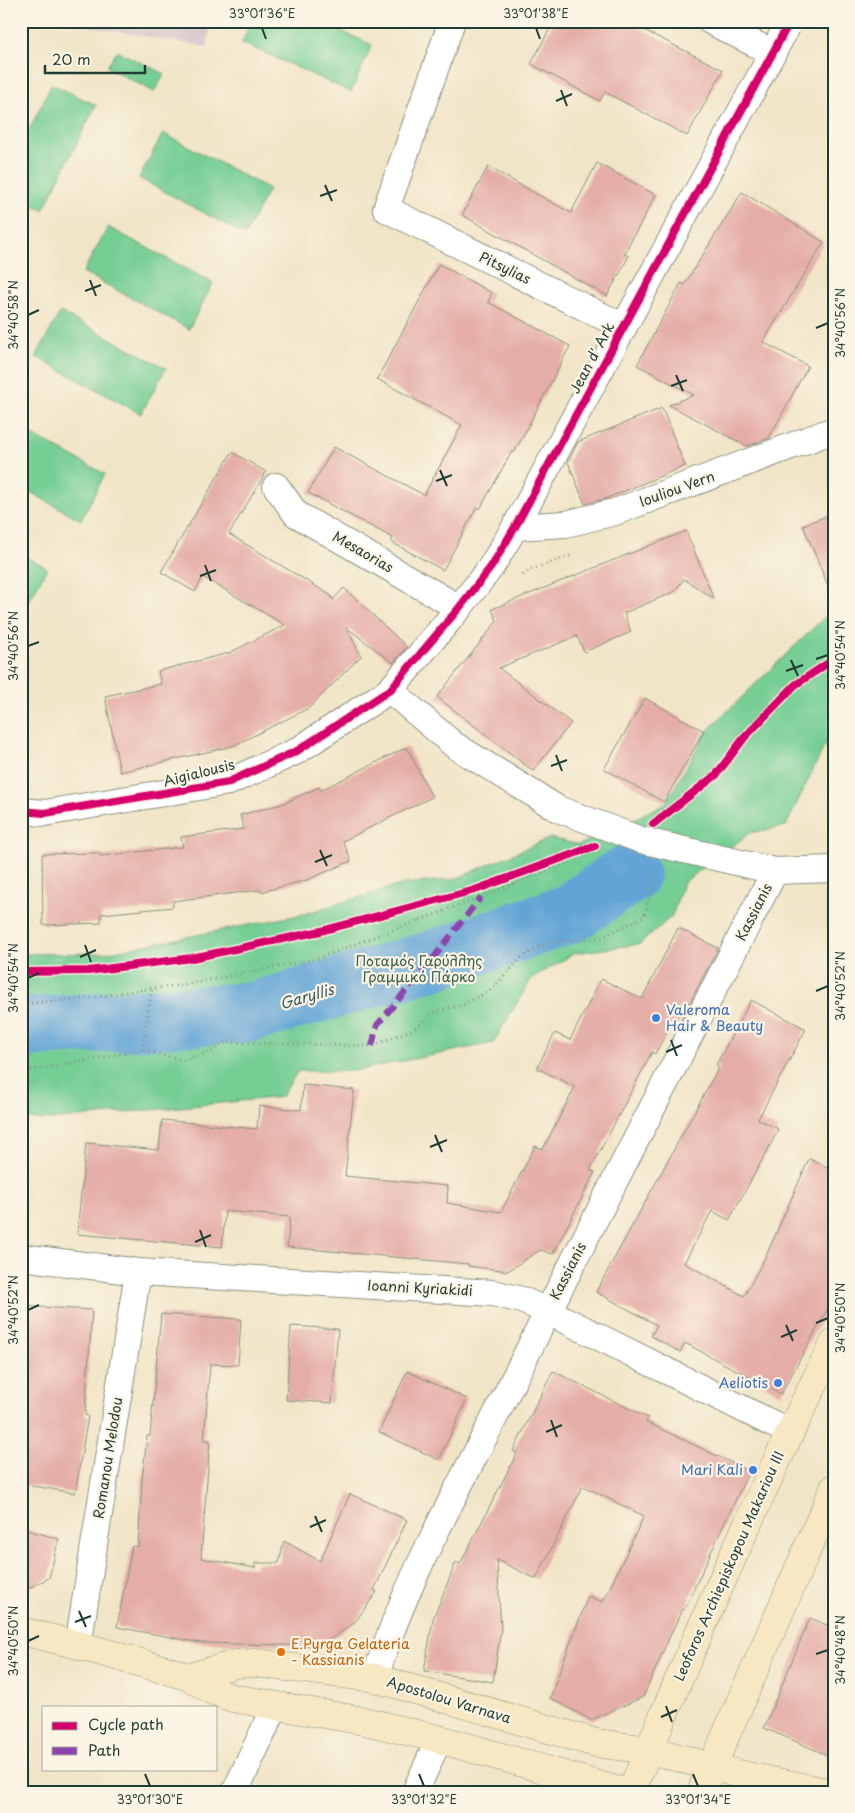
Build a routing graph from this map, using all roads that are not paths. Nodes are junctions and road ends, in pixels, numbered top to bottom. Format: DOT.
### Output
graph roads {
  1 [pos="452,21"];
  2 [pos="710,21"];
  3 [pos="790,21"];
  4 [pos="773,53"];
  5 [pos="624,327"];
  6 [pos="834,430"];
  7 [pos="276,486"];
  8 [pos="515,528"];
  9 [pos="459,608"];
  10 [pos="390,690"];
  11 [pos="21,811"];
  12 [pos="834,869"];
  13 [pos="775,871"];
  14 [pos="21,1257"];
  15 [pos="138,1272"];
  16 [pos="547,1311"];
  17 [pos="834,1343"];
  18 [pos="789,1432"];
  19 [pos="834,1488"];
  20 [pos="21,1631"];
  21 [pos="78,1645"];
  22 [pos="190,1677"];
  23 [pos="376,1678"];
  24 [pos="275,1706"];
  25 [pos="439,1739"];
  26 [pos="649,1750"];
  27 [pos="711,1767"];
  28 [pos="235,1792"];
  29 [pos="415,1792"];
  30 [pos="622,1792"];
  31 [pos="631,1792"];
  32 [pos="701,1792"];
  33 [pos="827,1792"];
  1 -- 5 [label="street, Pitsylias"];
  2 -- 4 [label="street"];
  3 -- 4 [label="street, Jean d' Ark"];
  4 -- 5 [label="street, Jean d' Ark"];
  5 -- 8 [label="street, Jean d' Ark"];
  6 -- 8 [label="street, Iouliou Vern"];
  7 -- 9 [label="street, Mesaorias"];
  8 -- 9 [label="street, Jean d' Ark"];
  9 -- 10 [label="street, Jean d' Ark"];
  10 -- 11 [label="street, Aigialousis"];
  10 -- 13 [label="street, Kassianis"];
  12 -- 13 [label="street, Kassianis"];
  13 -- 16 [label="street, Kassianis"];
  14 -- 15 [label="street, Ioanni Kyriakidi"];
  15 -- 16 [label="street, Ioanni Kyriakidi"];
  15 -- 21 [label="street, Romanou Melodou"];
  16 -- 18 [label="street, Ioanni Kyriakidi"];
  16 -- 23 [label="street, Kassianis"];
  17 -- 18 [label="main road, Leoforos Archiepiskopou Makariou III"];
  18 -- 26 [label="main road, Leoforos Archiepiskopou Makariou III"];
  19 -- 27 [label="main road"];
  20 -- 21 [label="main road"];
  21 -- 22 [label="main road"];
  22 -- 23 [label="main road, Apostolou Varnava"];
  22 -- 24 [label="main road"];
  23 -- 26 [label="main road, Apostolou Varnava"];
  24 -- 25 [label="main road"];
  24 -- 28 [label="street"];
  25 -- 29 [label="street"];
  25 -- 30 [label="main road"];
  26 -- 27 [label="main road, Apostolou Varnava"];
  26 -- 31 [label="main road, Leoforos Archiepiskopou Makariou III"];
  27 -- 32 [label="main road"];
  27 -- 33 [label="main road, Apostolou Varnava"];
}
